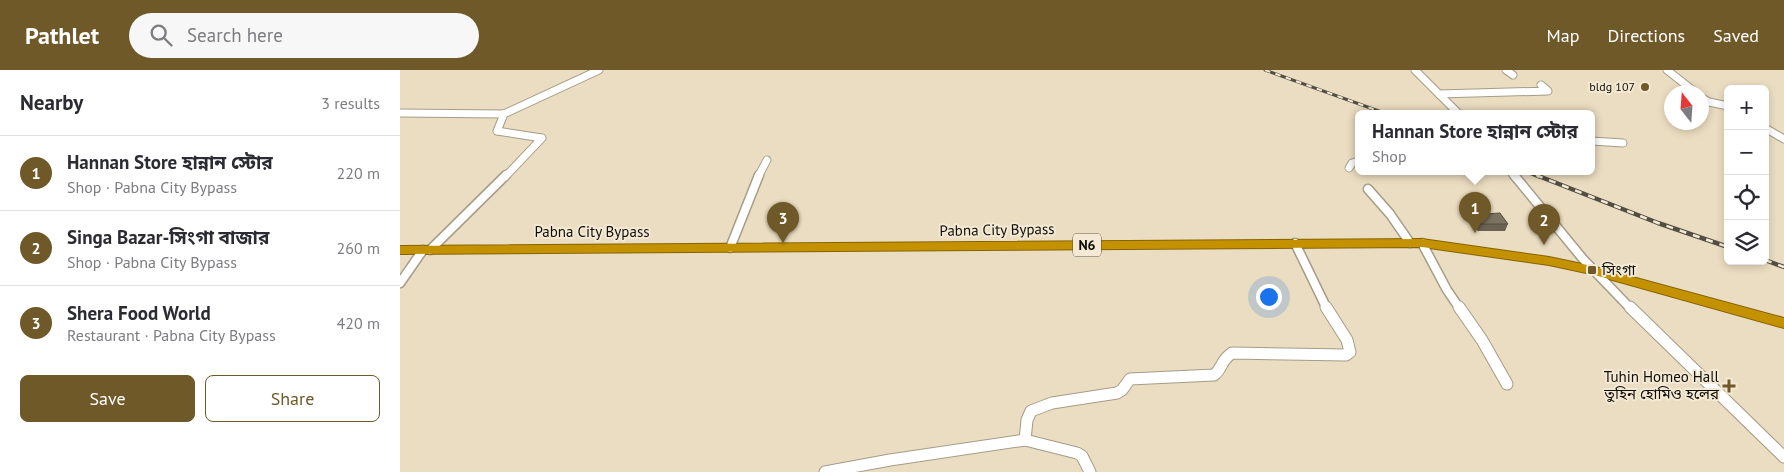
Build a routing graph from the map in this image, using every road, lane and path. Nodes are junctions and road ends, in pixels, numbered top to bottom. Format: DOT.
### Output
graph roads {
  1 [pos="599,70"];
  2 [pos="1415,70"];
  3 [pos="1506,70"];
  4 [pos="1667,70"];
  5 [pos="1513,75"];
  6 [pos="1542,85"];
  7 [pos="1686,85"];
  8 [pos="1439,94"];
  9 [pos="1709,102"];
  10 [pos="1724,105"];
  11 [pos="1455,110"];
  12 [pos="400,113"];
  13 [pos="504,114"];
  14 [pos="1767,130"];
  15 [pos="1595,142"];
  16 [pos="1782,142"];
  17 [pos="1623,143"];
  18 [pos="767,160"];
  19 [pos="1355,162"];
  20 [pos="1349,168"];
  21 [pos="1513,175"];
  22 [pos="1368,189"];
  23 [pos="1296,243"];
  24 [pos="1416,243"];
  25 [pos="730,248"];
  26 [pos="400,250"];
  27 [pos="427,250"];
  28 [pos="1592,270"];
  29 [pos="400,283"];
  30 [pos="1784,323"];
  31 [pos="1507,384"];
  32 [pos="1025,440"];
  33 [pos="1784,457"];
  34 [pos="825,472"];
  35 [pos="1090,472"];
  1 -- 13 [label="street"];
  2 -- 8 [label="street"];
  3 -- 5 [label="street"];
  4 -- 7 [label="street"];
  6 -- 8 [label="street"];
  8 -- 11 [label="street"];
  9 -- 10 [label="street"];
  12 -- 13 [label="street"];
  13 -- 27 [label="street"];
  14 -- 16 [label="street"];
  15 -- 17 [label="street"];
  18 -- 25 [label="street"];
  19 -- 20 [label="street"];
  21 -- 28 [label="street"];
  22 -- 24 [label="street"];
  23 -- 24 [label="highway, Pabna City Bypass / N6"];
  23 -- 25 [label="highway, Pabna City Bypass / N6"];
  23 -- 32 [label="street"];
  24 -- 28 [label="highway, Pabna City Bypass / N6"];
  24 -- 31 [label="street"];
  25 -- 27 [label="highway, Pabna City Bypass / N6"];
  26 -- 27 [label="highway, Pabna City Bypass / N6"];
  27 -- 29 [label="street"];
  28 -- 30 [label="highway, Pabna City Bypass / N6"];
  28 -- 33 [label="street"];
  32 -- 34 [label="street"];
  32 -- 35 [label="street"];
}
